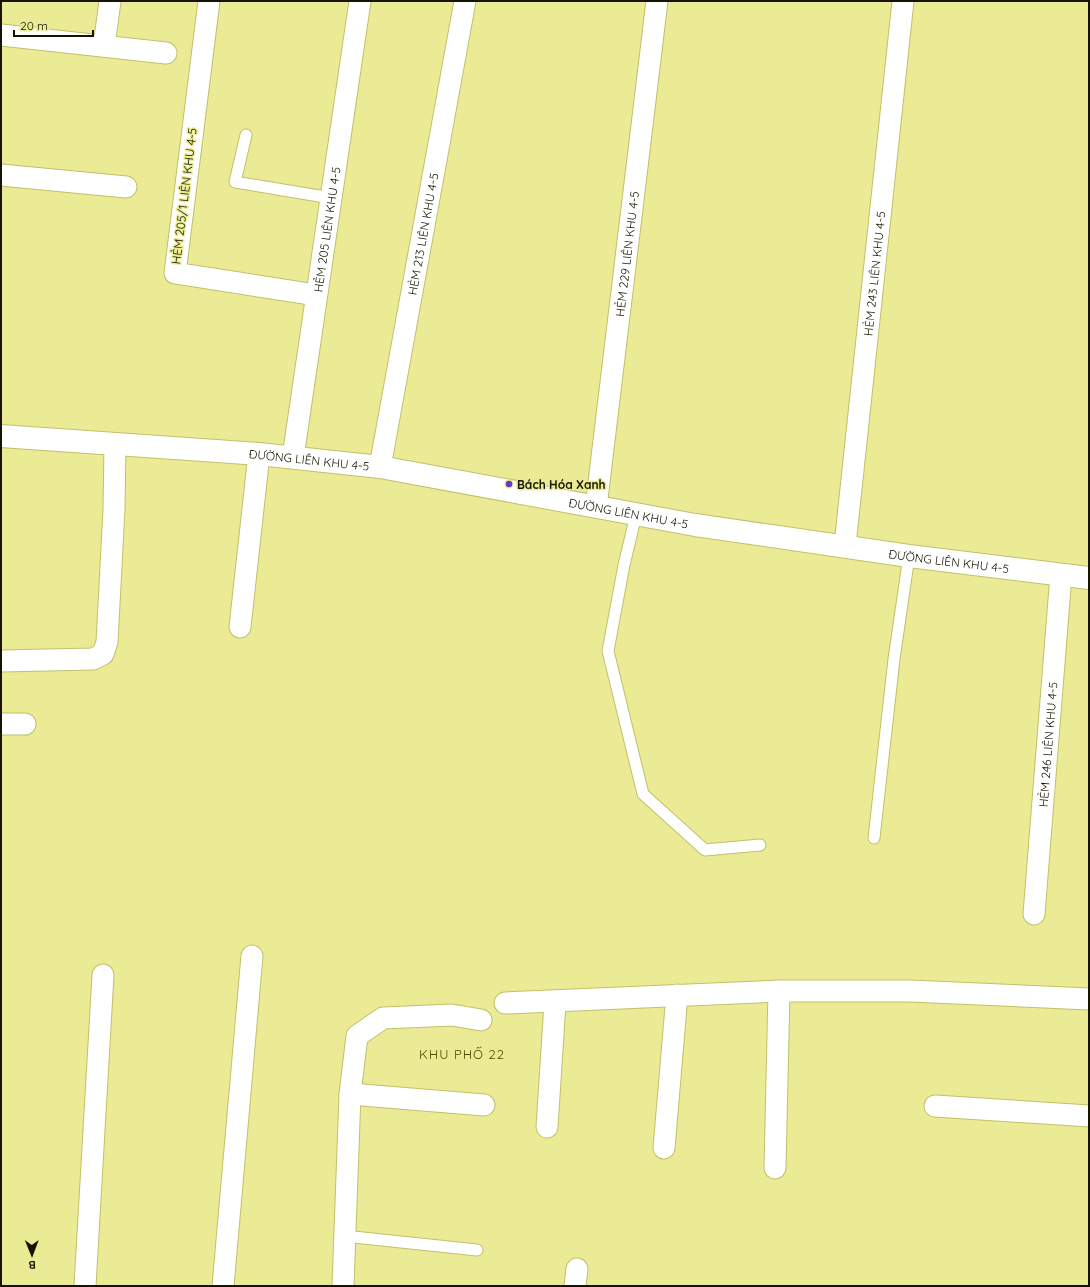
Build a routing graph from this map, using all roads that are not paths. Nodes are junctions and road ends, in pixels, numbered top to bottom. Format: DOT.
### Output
graph roads {
  1 [pos="110,1"];
  2 [pos="209,1"];
  3 [pos="360,1"];
  4 [pos="465,1"];
  5 [pos="657,1"];
  6 [pos="903,1"];
  7 [pos="1,35"];
  8 [pos="104,46"];
  9 [pos="166,53"];
  10 [pos="246,135"];
  11 [pos="1,175"];
  12 [pos="126,187"];
  13 [pos="331,198"];
  14 [pos="316,295"];
  15 [pos="1,436"];
  16 [pos="115,444"];
  17 [pos="258,454"];
  18 [pos="293,457"];
  19 [pos="380,467"];
  20 [pos="596,507"];
  21 [pos="636,515"];
  22 [pos="845,545"];
  23 [pos="909,556"];
  24 [pos="1062,574"];
  25 [pos="1089,578"];
  26 [pos="240,628"];
  27 [pos="1,661"];
  28 [pos="1,724"];
  29 [pos="25,724"];
  30 [pos="874,838"];
  31 [pos="760,845"];
  32 [pos="1034,914"];
  33 [pos="252,956"];
  34 [pos="103,975"];
  35 [pos="779,991"];
  36 [pos="677,995"];
  37 [pos="1089,999"];
  38 [pos="555,1003"];
  39 [pos="505,1004"];
  40 [pos="481,1020"];
  41 [pos="350,1094"];
  42 [pos="484,1105"];
  43 [pos="935,1106"];
  44 [pos="1089,1116"];
  45 [pos="547,1127"];
  46 [pos="664,1148"];
  47 [pos="775,1168"];
  48 [pos="344,1236"];
  49 [pos="477,1250"];
  50 [pos="85,1286"];
  51 [pos="223,1286"];
  52 [pos="343,1286"];
  1 -- 8 [label="street"];
  2 -- 14 [label="street, HẺM 205/1 LIÊN KHU 4-5"];
  3 -- 13 [label="street, HẺM 205 LIÊN KHU 4-5"];
  4 -- 19 [label="street, HẺM 213 LIÊN KHU 4-5"];
  5 -- 20 [label="street, HẺM 229 LIÊN KHU 4-5"];
  6 -- 22 [label="street, HẺM 243 LIÊN KHU 4-5"];
  7 -- 8 [label="street"];
  8 -- 9 [label="street"];
  10 -- 13 [label="lane"];
  11 -- 12 [label="street"];
  13 -- 14 [label="street, HẺM 205 LIÊN KHU 4-5"];
  14 -- 18 [label="street, HẺM 205 LIÊN KHU 4-5"];
  15 -- 16 [label="street, ĐƯỜNG LIÊN KHU 4-5"];
  16 -- 17 [label="street, ĐƯỜNG LIÊN KHU 4-5"];
  16 -- 27 [label="street"];
  17 -- 18 [label="street, ĐƯỜNG LIÊN KHU 4-5"];
  17 -- 26 [label="street"];
  18 -- 19 [label="street, ĐƯỜNG LIÊN KHU 4-5"];
  19 -- 20 [label="street, ĐƯỜNG LIÊN KHU 4-5"];
  20 -- 21 [label="street, ĐƯỜNG LIÊN KHU 4-5"];
  21 -- 22 [label="street, ĐƯỜNG LIÊN KHU 4-5"];
  21 -- 31 [label="lane"];
  22 -- 23 [label="street, ĐƯỜNG LIÊN KHU 4-5"];
  23 -- 24 [label="street, ĐƯỜNG LIÊN KHU 4-5"];
  23 -- 30 [label="lane"];
  24 -- 25 [label="street, ĐƯỜNG LIÊN KHU 4-5"];
  24 -- 32 [label="street, HẺM 246 LIÊN KHU 4-5"];
  28 -- 29 [label="street"];
  33 -- 51 [label="street"];
  34 -- 50 [label="street"];
  35 -- 36 [label="street"];
  35 -- 37 [label="street"];
  35 -- 47 [label="street"];
  36 -- 38 [label="street"];
  36 -- 46 [label="street"];
  38 -- 39 [label="street"];
  38 -- 45 [label="street"];
  40 -- 41 [label="street"];
  41 -- 42 [label="street"];
  41 -- 48 [label="street"];
  43 -- 44 [label="street"];
  48 -- 49 [label="lane"];
  48 -- 52 [label="street"];
}
